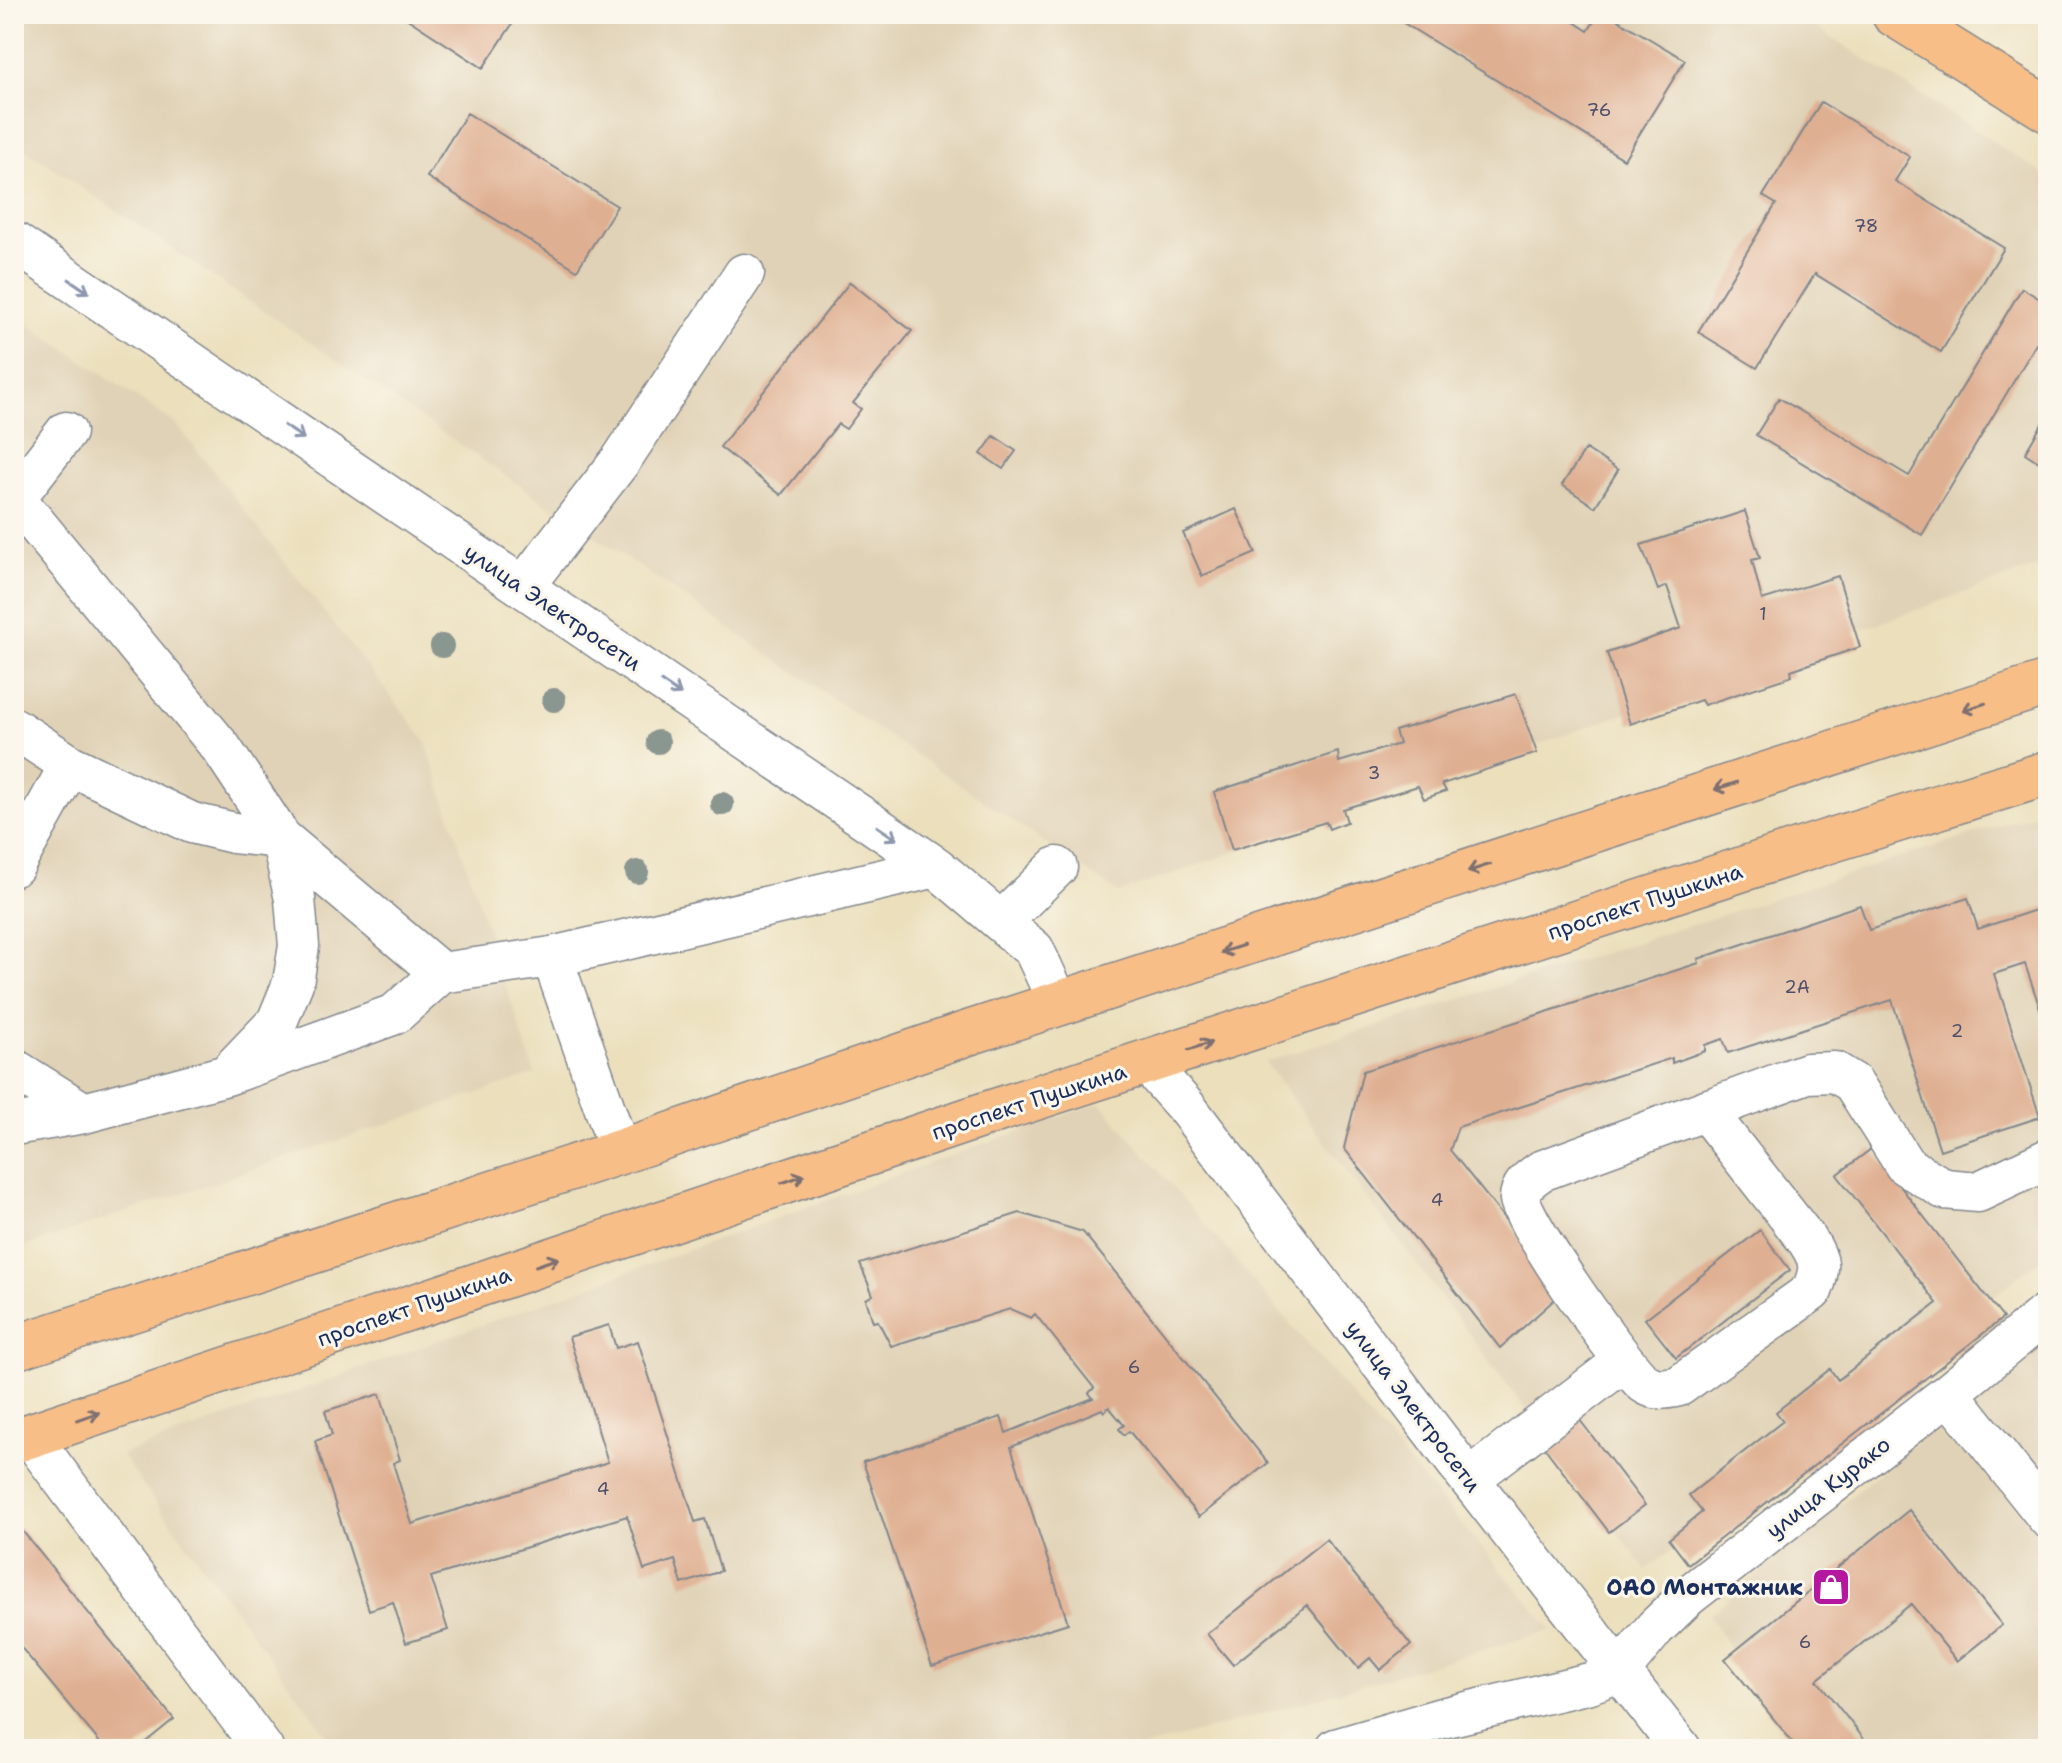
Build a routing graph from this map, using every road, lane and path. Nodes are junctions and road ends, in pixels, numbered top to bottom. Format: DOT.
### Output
graph roads {
  1 [pos="1894,14"];
  2 [pos="2048,110"];
  3 [pos="14,242"];
  4 [pos="744,274"];
  5 [pos="66,432"];
  6 [pos="14,498"];
  7 [pos="523,587"];
  8 [pos="2048,683"];
  9 [pos="14,728"];
  10 [pos="70,765"];
  11 [pos="2048,773"];
  12 [pos="281,838"];
  13 [pos="14,866"];
  14 [pos="936,867"];
  15 [pos="1057,867"];
  16 [pos="1001,922"];
  17 [pos="552,957"];
  18 [pos="441,973"];
  19 [pos="1059,1004"];
  20 [pos="1147,1063"];
  21 [pos="14,1069"];
  22 [pos="227,1075"];
  23 [pos="1705,1110"];
  24 [pos="84,1113"];
  25 [pos="14,1125"];
  26 [pos="620,1152"];
  27 [pos="2048,1159"];
  28 [pos="2048,1312"];
  29 [pos="14,1348"];
  30 [pos="1624,1361"];
  31 [pos="1949,1393"];
  32 [pos="22,1438"];
  33 [pos="1469,1479"];
  34 [pos="2048,1518"];
  35 [pos="1619,1672"];
  36 [pos="263,1749"];
  37 [pos="1336,1749"];
  38 [pos="1681,1749"];
  1 -- 2 [label="main road"];
  3 -- 7 [label="street, улица Электросети, one-way"];
  4 -- 7 [label="street"];
  5 -- 6 [label="street"];
  6 -- 12 [label="street"];
  7 -- 14 [label="street, улица Электросети, one-way"];
  8 -- 19 [label="main road, one-way"];
  9 -- 10 [label="street"];
  10 -- 12 [label="street"];
  10 -- 13 [label="street"];
  20 -- 11 [label="main road, проспект Пушкина, one-way"];
  12 -- 18 [label="street"];
  12 -- 22 [label="street"];
  14 -- 16 [label="street, улица Электросети"];
  14 -- 17 [label="street"];
  15 -- 16 [label="street"];
  16 -- 19 [label="street, улица Электросети"];
  17 -- 18 [label="street"];
  17 -- 26 [label="street"];
  18 -- 22 [label="street"];
  19 -- 26 [label="main road"];
  32 -- 20 [label="main road, проспект Пушкина, one-way"];
  20 -- 33 [label="street, улица Электросети"];
  21 -- 24 [label="street"];
  22 -- 24 [label="street"];
  23 -- 27 [label="street"];
  23 -- 30 [label="street"];
  23 -- 30 [label="street"];
  24 -- 25 [label="street"];
  26 -- 29 [label="main road"];
  28 -- 31 [label="street, улица Курако"];
  30 -- 33 [label="street"];
  31 -- 34 [label="street"];
  31 -- 35 [label="street, улица Курако"];
  32 -- 36 [label="street"];
  33 -- 35 [label="street, улица Электросети"];
  35 -- 37 [label="street"];
  35 -- 38 [label="street, улица Электросети"];
}
